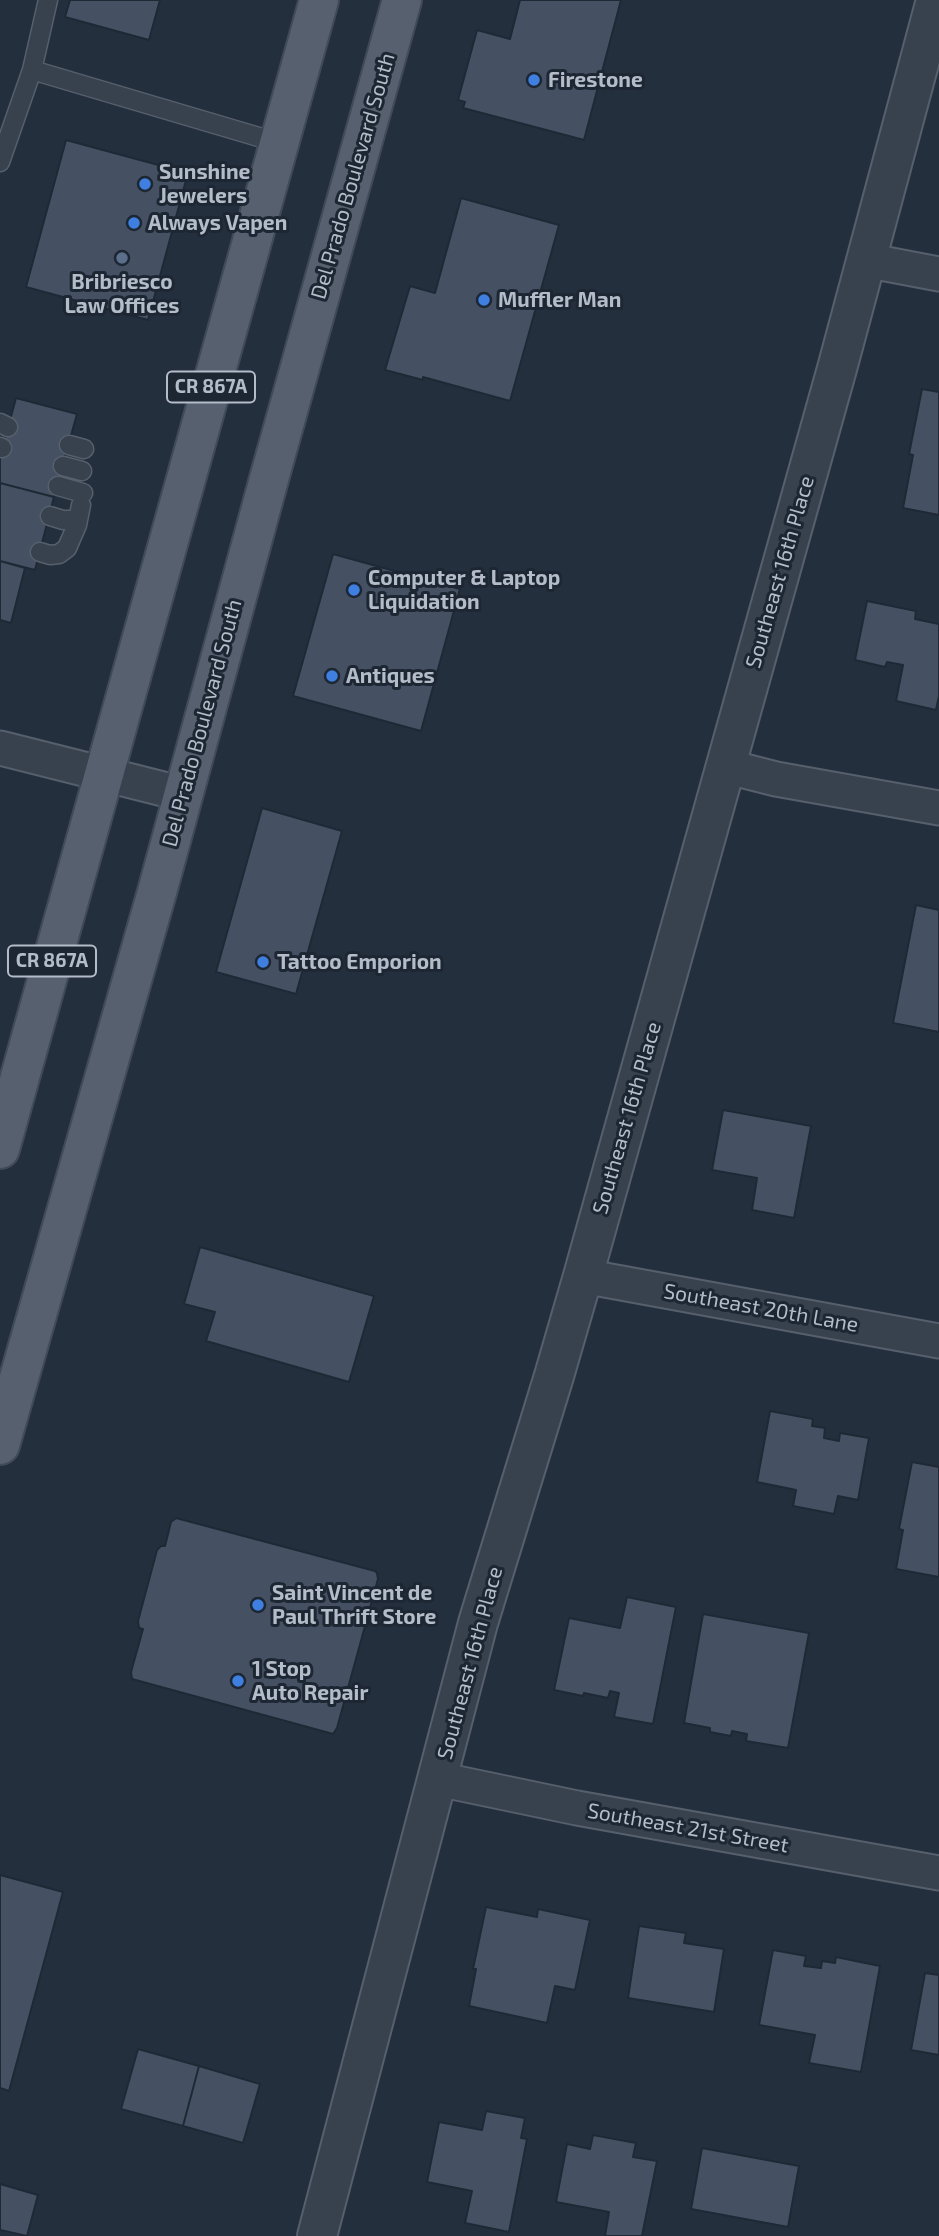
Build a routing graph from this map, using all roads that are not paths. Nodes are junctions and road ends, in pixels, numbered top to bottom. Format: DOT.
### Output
graph roads {
  1 [pos="48,0"];
  2 [pos="318,0"];
  3 [pos="402,0"];
  4 [pos="936,0"];
  5 [pos="32,70"];
  6 [pos="279,144"];
  7 [pos="0,162"];
  8 [pos="865,260"];
  9 [pos="939,274"];
  10 [pos="63,466"];
  11 [pos="82,471"];
  12 [pos="58,486"];
  13 [pos="81,506"];
  14 [pos="50,516"];
  15 [pos="40,552"];
  16 [pos="0,748"];
  17 [pos="725,766"];
  18 [pos="104,774"];
  19 [pos="183,794"];
  20 [pos="939,808"];
  21 [pos="0,1149"];
  22 [pos="583,1276"];
  23 [pos="939,1341"];
  24 [pos="0,1445"];
  25 [pos="438,1779"];
  26 [pos="939,1873"];
  27 [pos="317,2236"];
  1 -- 5 [label="lane"];
  2 -- 6 [label="main road, CR 867A"];
  3 -- 19 [label="main road, Del Prado Boulevard South"];
  4 -- 8 [label="street, Southeast 16th Place"];
  5 -- 6 [label="lane"];
  5 -- 7 [label="lane"];
  6 -- 18 [label="main road, CR 867A"];
  8 -- 9 [label="street"];
  8 -- 17 [label="street, Southeast 16th Place"];
  10 -- 11 [label="lane"];
  12 -- 13 [label="lane"];
  13 -- 14 [label="lane"];
  13 -- 15 [label="lane"];
  16 -- 18 [label="street"];
  17 -- 20 [label="street"];
  17 -- 22 [label="street, Southeast 16th Place"];
  18 -- 19 [label="street"];
  18 -- 21 [label="main road, CR 867A"];
  19 -- 24 [label="main road, Del Prado Boulevard South"];
  22 -- 23 [label="street, Southeast 20th Lane"];
  22 -- 25 [label="street, Southeast 16th Place"];
  25 -- 26 [label="street, Southeast 21st Street"];
  25 -- 27 [label="street, Southeast 16th Place"];
}
